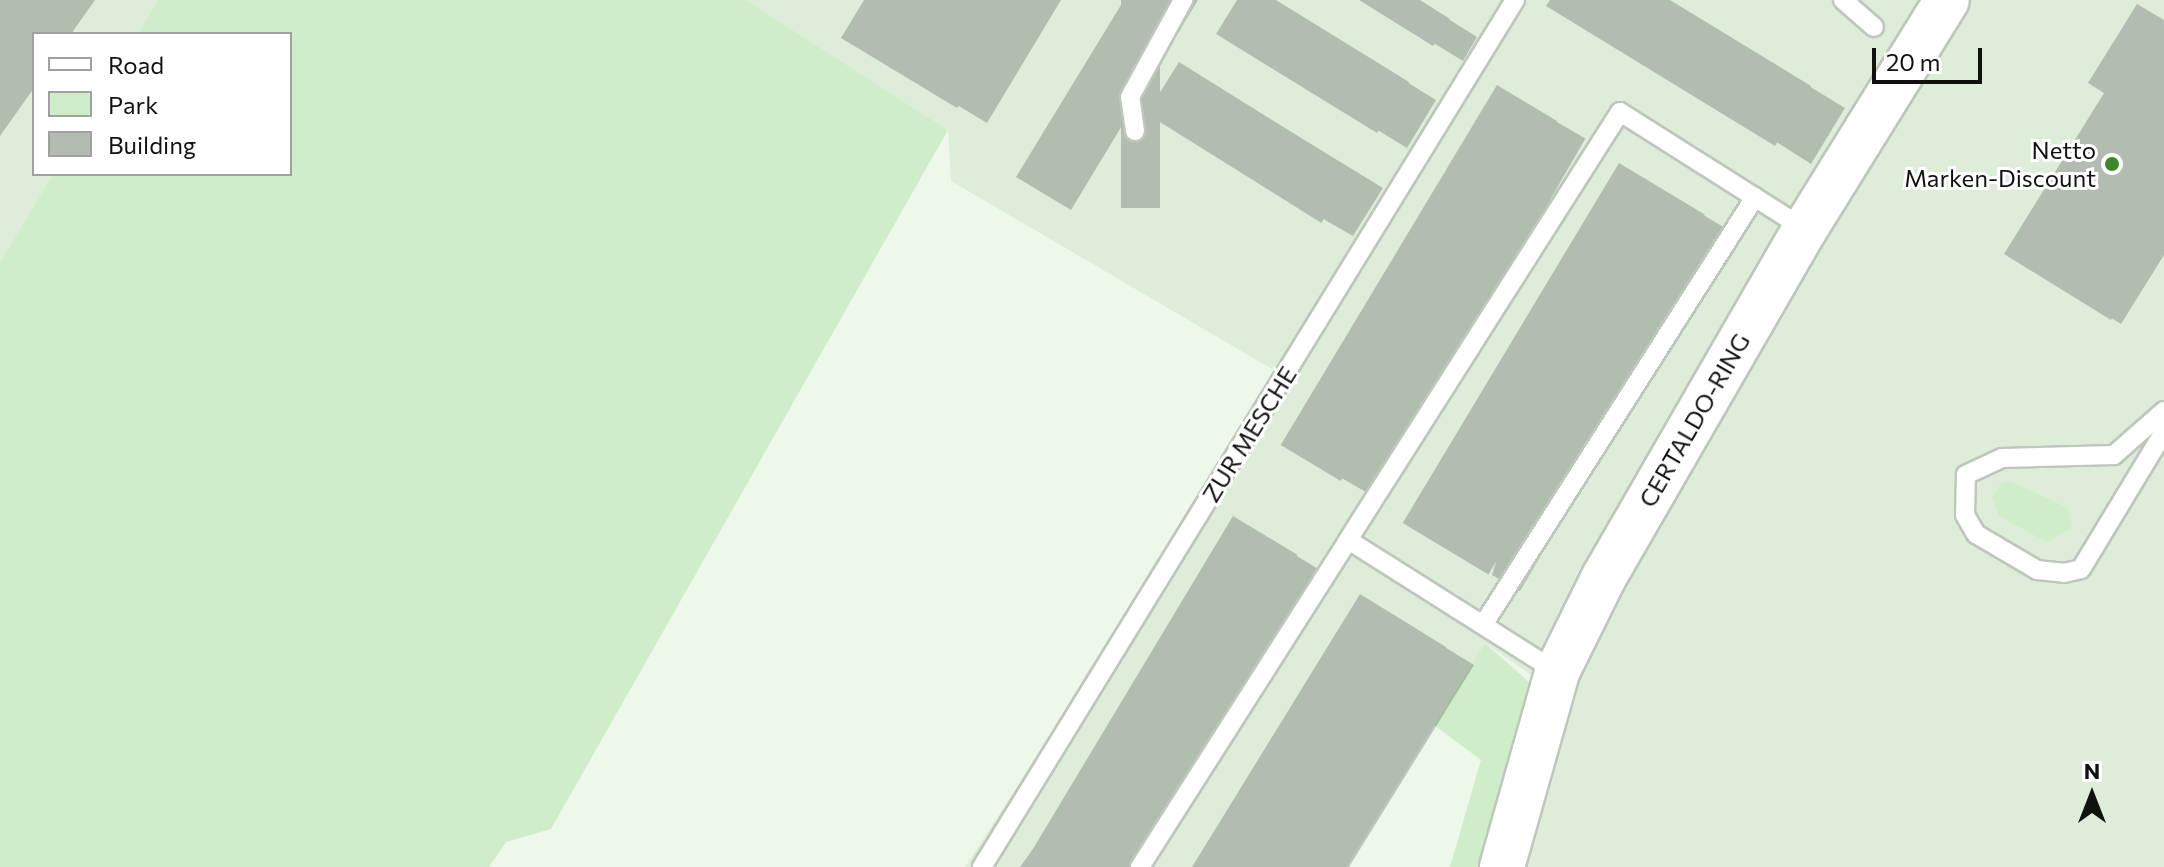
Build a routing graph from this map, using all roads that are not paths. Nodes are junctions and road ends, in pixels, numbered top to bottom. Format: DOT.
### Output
graph roads {
  1 [pos="1183,0"];
  2 [pos="1515,0"];
  3 [pos="1843,0"];
  4 [pos="1947,0"];
  5 [pos="1874,27"];
  6 [pos="1135,131"];
  7 [pos="1755,197"];
  8 [pos="1805,229"];
  9 [pos="2164,411"];
  10 [pos="2164,432"];
  11 [pos="1348,540"];
  12 [pos="1483,625"];
  13 [pos="1557,672"];
  14 [pos="982,867"];
  15 [pos="1140,867"];
  16 [pos="1502,867"];
  1 -- 6 [label="lane"];
  2 -- 14 [label="lane, ZUR MESCHE"];
  3 -- 5 [label="lane"];
  4 -- 8 [label="main road, CERTALDO-RING"];
  7 -- 8 [label="lane"];
  7 -- 11 [label="lane"];
  7 -- 12 [label="lane"];
  8 -- 13 [label="main road, CERTALDO-RING"];
  9 -- 10 [label="lane"];
  11 -- 12 [label="lane"];
  11 -- 15 [label="lane"];
  12 -- 13 [label="lane"];
  13 -- 16 [label="main road, CERTALDO-RING"];
}
